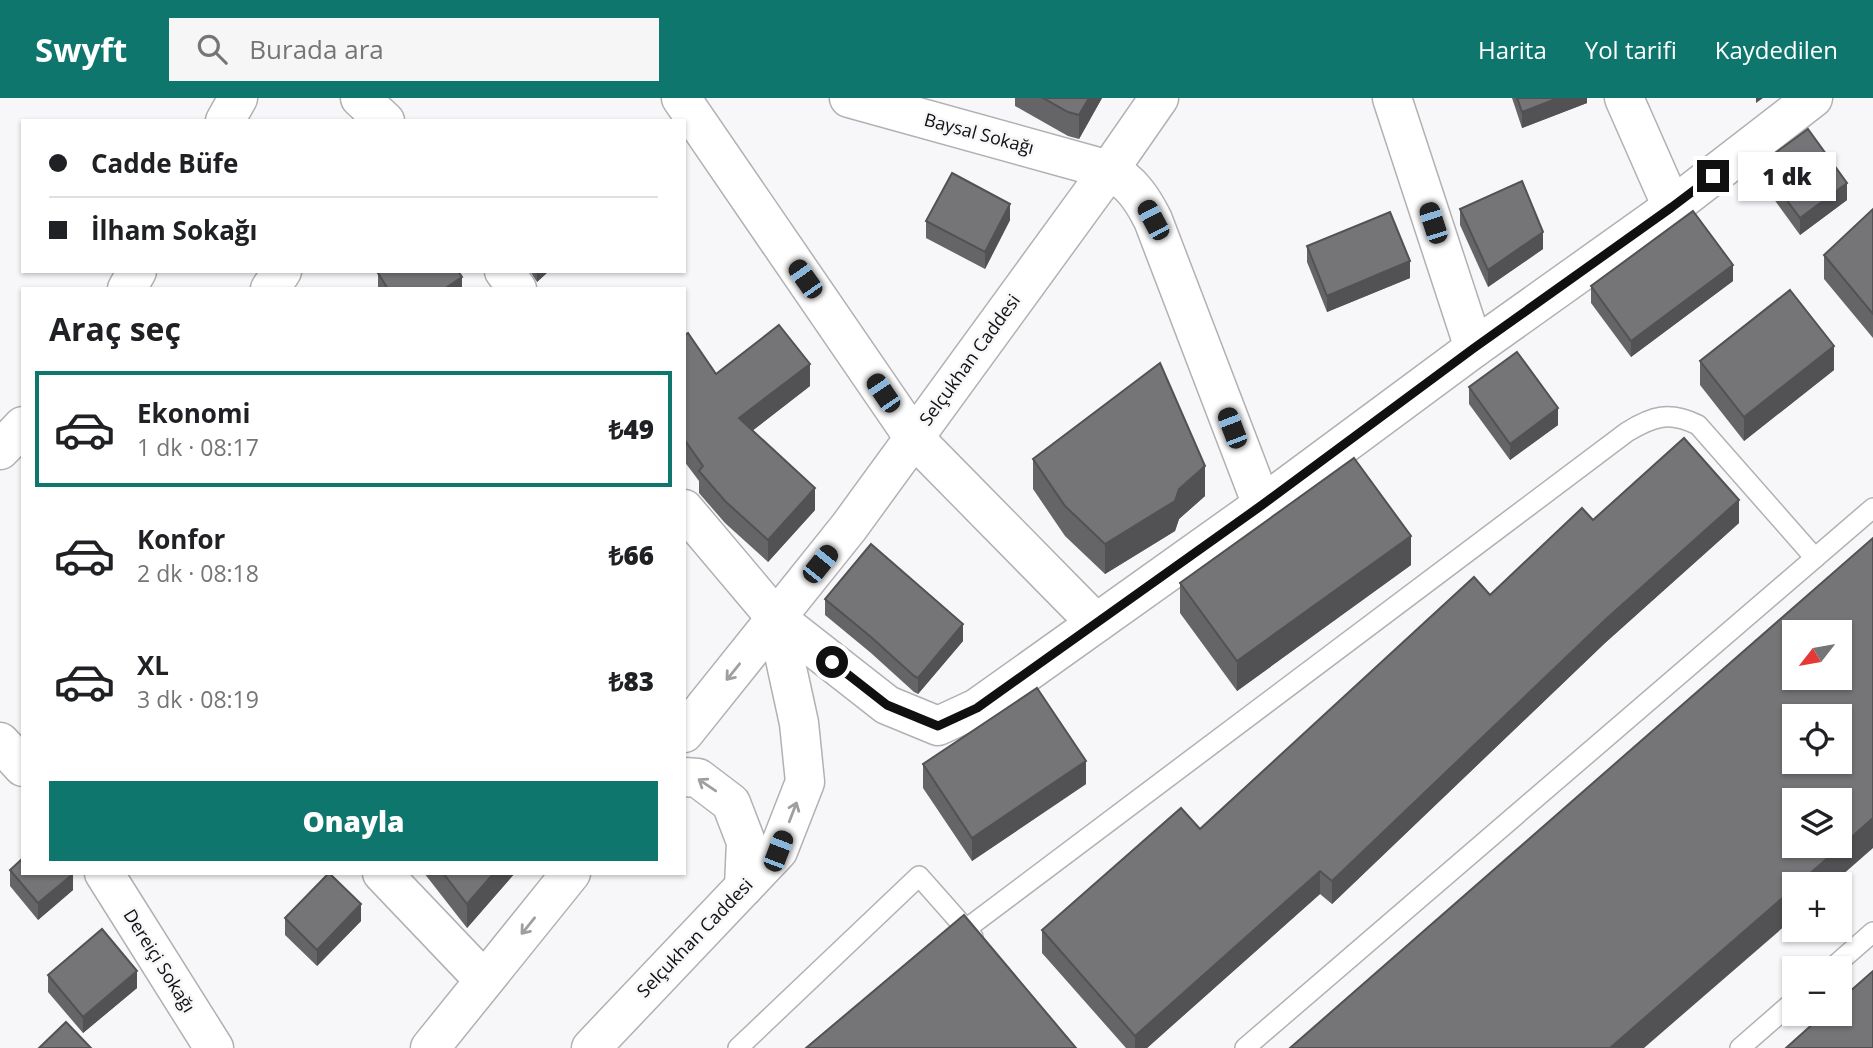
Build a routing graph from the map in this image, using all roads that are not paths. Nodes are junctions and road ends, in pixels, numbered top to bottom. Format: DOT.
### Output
graph roads {
  1 [pos="238,98"];
  2 [pos="360,98"];
  3 [pos="681,98"];
  4 [pos="849,98"];
  5 [pos="1159,98"];
  6 [pos="1392,98"];
  7 [pos="1624,98"];
  8 [pos="1813,98"];
  9 [pos="226,119"];
  10 [pos="383,119"];
  11 [pos="1109,170"];
  12 [pos="1672,207"];
  13 [pos="1474,348"];
  14 [pos="914,438"];
  15 [pos="1262,505"];
  16 [pos="1873,508"];
  17 [pos="686,511"];
  18 [pos="1815,558"];
  19 [pos="776,618"];
  20 [pos="1096,624"];
  21 [pos="686,730"];
  22 [pos="686,777"];
  23 [pos="105,875"];
  24 [pos="384,875"];
  25 [pos="569,875"];
  26 [pos="744,887"];
  27 [pos="966,929"];
  28 [pos="1873,932"];
  29 [pos="984,949"];
  30 [pos="1846,956"];
  31 [pos="484,980"];
  32 [pos="1782,1011"];
  33 [pos="214,1048"];
  34 [pos="430,1048"];
  35 [pos="591,1048"];
  36 [pos="738,1048"];
  37 [pos="1245,1048"];
  38 [pos="1740,1048"];
  1 -- 9 [label="street"];
  2 -- 10 [label="street"];
  3 -- 14 [label="street"];
  4 -- 11 [label="street, Baysal Sokağı"];
  5 -- 11 [label="street, Selçukhan Caddesi"];
  6 -- 13 [label="street"];
  7 -- 12 [label="street"];
  8 -- 12 [label="street"];
  11 -- 14 [label="street, Selçukhan Caddesi"];
  11 -- 15 [label="street"];
  12 -- 13 [label="street"];
  13 -- 15 [label="street"];
  14 -- 19 [label="street, Selçukhan Caddesi"];
  14 -- 20 [label="street"];
  15 -- 20 [label="street"];
  16 -- 18 [label="lane"];
  17 -- 19 [label="street"];
  18 -- 27 [label="lane"];
  18 -- 37 [label="lane"];
  19 -- 20 [label="street"];
  19 -- 21 [label="street, Selçukhan Caddesi, one-way"];
  26 -- 19 [label="street, Selçukhan Caddesi, one-way"];
  26 -- 22 [label="street, one-way"];
  23 -- 33 [label="street, Dereiçi Sokağı"];
  24 -- 31 [label="street"];
  25 -- 31 [label="street, one-way"];
  26 -- 35 [label="street, Selçukhan Caddesi"];
  27 -- 29 [label="lane"];
  27 -- 36 [label="lane"];
  28 -- 30 [label="lane"];
  31 -- 34 [label="street"];
  32 -- 38 [label="lane"];
}
